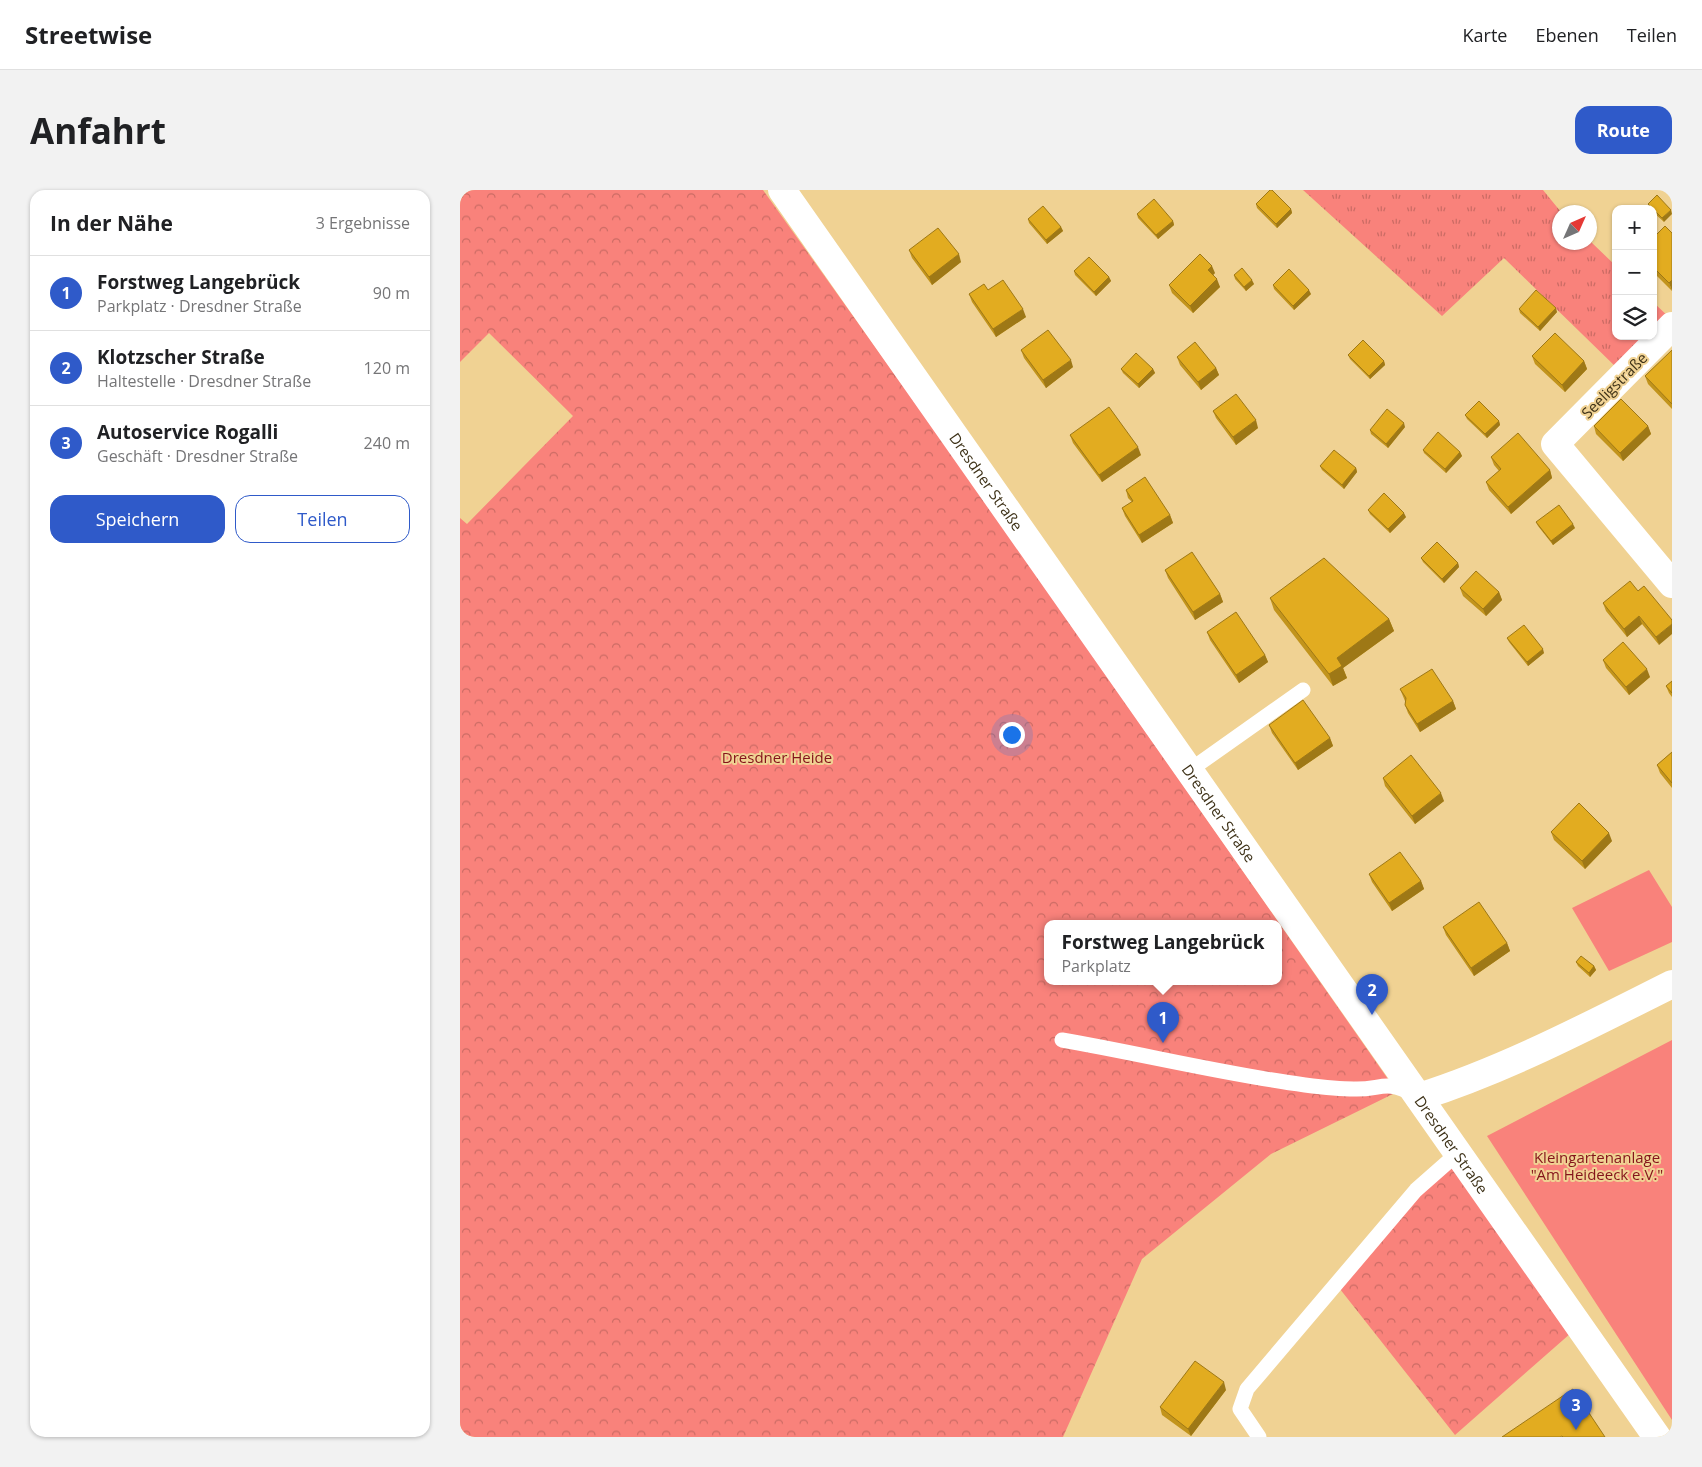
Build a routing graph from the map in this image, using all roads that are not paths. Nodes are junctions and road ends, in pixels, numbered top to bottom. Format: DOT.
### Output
graph roads {
  1 [pos="782,190"];
  2 [pos="1672,326"];
  3 [pos="1672,584"];
  4 [pos="1303,690"];
  5 [pos="1190,770"];
  6 [pos="1672,984"];
  7 [pos="1062,1040"];
  8 [pos="1419,1097"];
  9 [pos="1458,1153"];
  10 [pos="1259,1437"];
  11 [pos="1657,1437"];
  1 -- 5 [label="main road, Dresdner Straße"];
  2 -- 3 [label="main road, Seeligstraße"];
  4 -- 5 [label="lane"];
  5 -- 8 [label="main road, Dresdner Straße"];
  6 -- 8 [label="main road"];
  7 -- 8 [label="lane"];
  8 -- 9 [label="main road, Dresdner Straße"];
  9 -- 10 [label="lane"];
  9 -- 11 [label="main road, Dresdner Straße"];
}
